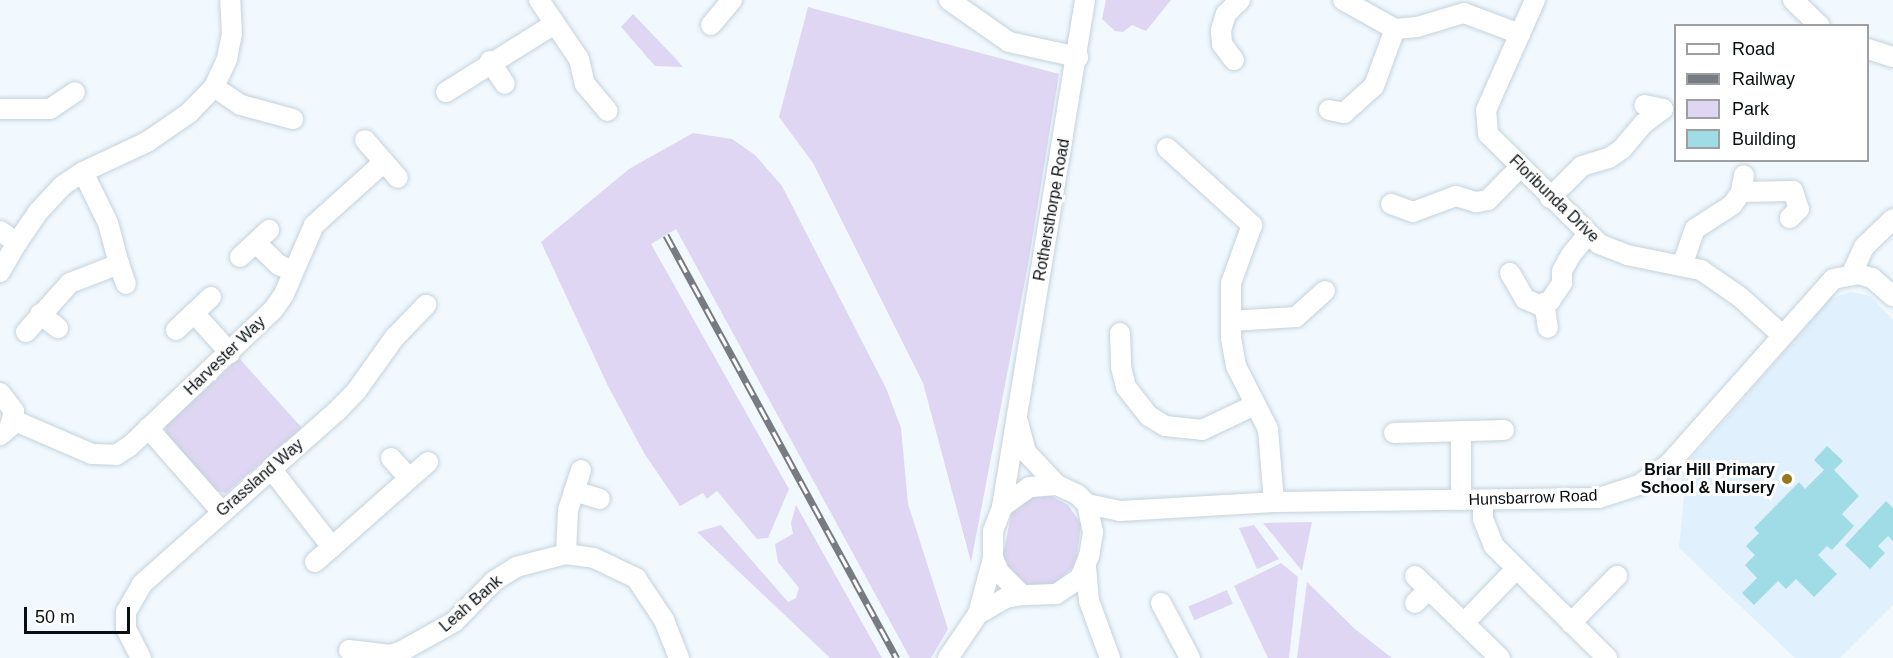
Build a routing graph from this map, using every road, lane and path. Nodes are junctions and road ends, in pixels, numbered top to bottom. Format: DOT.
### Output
graph roads {
  1 [pos="230,0"];
  2 [pos="539,0"];
  3 [pos="732,0"];
  4 [pos="1085,0"];
  5 [pos="1240,0"];
  6 [pos="1343,0"];
  7 [pos="1535,0"];
  8 [pos="1793,0"];
  9 [pos="952,1"];
  10 [pos="1818,24"];
  11 [pos="553,25"];
  12 [pos="711,26"];
  13 [pos="1395,29"];
  14 [pos="1520,34"];
  15 [pos="1869,49"];
  16 [pos="1078,57"];
  17 [pos="1893,57"];
  18 [pos="1234,60"];
  19 [pos="490,61"];
  20 [pos="505,84"];
  21 [pos="213,87"];
  22 [pos="446,92"];
  23 [pos="75,93"];
  24 [pos="1644,105"];
  25 [pos="0,109"];
  26 [pos="1329,110"];
  27 [pos="608,111"];
  28 [pos="283,122"];
  29 [pos="365,140"];
  30 [pos="1167,148"];
  31 [pos="384,162"];
  32 [pos="1519,168"];
  33 [pos="83,172"];
  34 [pos="398,178"];
  35 [pos="1550,198"];
  36 [pos="1390,204"];
  37 [pos="1790,218"];
  38 [pos="1893,219"];
  39 [pos="0,231"];
  40 [pos="1588,234"];
  41 [pos="17,243"];
  42 [pos="240,257"];
  43 [pos="119,264"];
  44 [pos="1682,266"];
  45 [pos="293,271"];
  46 [pos="0,272"];
  47 [pos="1510,273"];
  48 [pos="1852,273"];
  49 [pos="126,284"];
  50 [pos="1325,291"];
  51 [pos="1893,296"];
  52 [pos="211,297"];
  53 [pos="1544,303"];
  54 [pos="426,305"];
  55 [pos="194,313"];
  56 [pos="40,314"];
  57 [pos="1231,321"];
  58 [pos="58,328"];
  59 [pos="1548,328"];
  60 [pos="176,330"];
  61 [pos="26,332"];
  62 [pos="1120,333"];
  63 [pos="1782,335"];
  64 [pos="230,353"];
  65 [pos="0,393"];
  66 [pos="1256,405"];
  67 [pos="14,420"];
  68 [pos="1017,420"];
  69 [pos="148,428"];
  70 [pos="1504,430"];
  71 [pos="1461,431"];
  72 [pos="1394,433"];
  73 [pos="0,435"];
  74 [pos="391,458"];
  75 [pos="428,462"];
  76 [pos="272,470"];
  77 [pos="581,470"];
  78 [pos="409,478"];
  79 [pos="1057,485"];
  80 [pos="574,491"];
  81 [pos="600,499"];
  82 [pos="1461,500"];
  83 [pos="1483,500"];
  84 [pos="1274,502"];
  85 [pos="1087,504"];
  86 [pos="1002,507"];
  87 [pos="1120,511"];
  88 [pos="222,512"];
  89 [pos="1093,532"];
  90 [pos="332,547"];
  91 [pos="566,554"];
  92 [pos="993,558"];
  93 [pos="315,562"];
  94 [pos="1086,567"];
  95 [pos="1516,569"];
  96 [pos="1414,576"];
  97 [pos="1617,576"];
  98 [pos="1056,594"];
  99 [pos="1022,595"];
  100 [pos="1161,603"];
  101 [pos="978,614"];
  102 [pos="1464,623"];
  103 [pos="1571,623"];
  104 [pos="1097,627"];
  105 [pos="349,650"];
  106 [pos="391,656"];
  107 [pos="141,658"];
  108 [pos="679,658"];
  109 [pos="948,658"];
  110 [pos="1110,658"];
  111 [pos="1190,658"];
  112 [pos="1500,658"];
  113 [pos="1607,658"];
  1 -- 21 [label="street"];
  2 -- 11 [label="street"];
  3 -- 12 [label="street"];
  4 -- 16 [label="street, Rothersthorpe Road"];
  5 -- 18 [label="street"];
  6 -- 13 [label="street"];
  7 -- 14 [label="street, Floribunda Drive"];
  8 -- 10 [label="street"];
  9 -- 16 [label="street"];
  11 -- 19 [label="street"];
  11 -- 27 [label="street"];
  13 -- 14 [label="street"];
  13 -- 26 [label="street"];
  14 -- 32 [label="street, Floribunda Drive"];
  15 -- 17 [label="street"];
  16 -- 68 [label="street, Rothersthorpe Road"];
  19 -- 20 [label="street"];
  19 -- 22 [label="street"];
  21 -- 28 [label="street"];
  21 -- 33 [label="street"];
  23 -- 25 [label="street"];
  24 -- 35 [label="street"];
  29 -- 31 [label="street"];
  30 -- 57 [label="street"];
  31 -- 34 [label="street"];
  31 -- 45 [label="street, Harvester Way"];
  32 -- 35 [label="street, Floribunda Drive"];
  32 -- 36 [label="street"];
  33 -- 41 [label="street"];
  33 -- 43 [label="street"];
  35 -- 40 [label="street, Floribunda Drive"];
  37 -- 44 [label="street"];
  38 -- 48 [label="street"];
  39 -- 41 [label="street"];
  40 -- 44 [label="street, Floribunda Drive"];
  40 -- 53 [label="street"];
  41 -- 46 [label="street"];
  42 -- 45 [label="street"];
  43 -- 49 [label="street"];
  43 -- 56 [label="street"];
  44 -- 63 [label="street, Floribunda Drive"];
  45 -- 64 [label="street, Harvester Way"];
  47 -- 53 [label="street"];
  48 -- 51 [label="street"];
  48 -- 63 [label="street, Hunsbarrow Road"];
  50 -- 57 [label="street"];
  52 -- 55 [label="street"];
  53 -- 59 [label="street"];
  54 -- 76 [label="street, Grassland Way"];
  55 -- 60 [label="street"];
  55 -- 64 [label="street"];
  56 -- 58 [label="street"];
  56 -- 61 [label="street"];
  57 -- 66 [label="street"];
  62 -- 66 [label="street"];
  63 -- 83 [label="street, Hunsbarrow Road"];
  64 -- 69 [label="street, Harvester Way"];
  65 -- 67 [label="street"];
  66 -- 84 [label="street"];
  67 -- 69 [label="street, Harvester Way"];
  67 -- 73 [label="street"];
  68 -- 79 [label="street, Rothersthorpe Road"];
  68 -- 86 [label="street, Rothersthorpe Road"];
  69 -- 88 [label="street"];
  70 -- 71 [label="street"];
  71 -- 72 [label="street"];
  71 -- 82 [label="street"];
  74 -- 78 [label="street"];
  75 -- 78 [label="street"];
  76 -- 88 [label="street, Grassland Way"];
  76 -- 90 [label="street"];
  77 -- 80 [label="street"];
  78 -- 90 [label="street"];
  79 -- 85 [label="street, Rothersthorpe Road"];
  79 -- 86 [label="street"];
  80 -- 81 [label="street"];
  80 -- 91 [label="street"];
  82 -- 83 [label="street, Hunsbarrow Road"];
  82 -- 84 [label="street, Hunsbarrow Road"];
  83 -- 95 [label="street"];
  84 -- 87 [label="street, Hunsbarrow Road"];
  85 -- 87 [label="street, Hunsbarrow Road"];
  85 -- 89 [label="street"];
  86 -- 92 [label="street, Rothersthorpe Road"];
  87 -- 89 [label="street"];
  88 -- 107 [label="street, Grassland Way"];
  89 -- 94 [label="street"];
  90 -- 93 [label="street"];
  91 -- 106 [label="street, Leah Bank"];
  91 -- 108 [label="street, Leah Bank"];
  92 -- 99 [label="street"];
  92 -- 101 [label="street, Rothersthorpe Road"];
  94 -- 98 [label="street"];
  94 -- 104 [label="street"];
  95 -- 102 [label="street"];
  95 -- 103 [label="street"];
  96 -- 102 [label="street"];
  97 -- 103 [label="street"];
  98 -- 99 [label="street"];
  98 -- 104 [label="street"];
  99 -- 101 [label="street"];
  100 -- 111 [label="street"];
  101 -- 109 [label="street"];
  102 -- 112 [label="street"];
  103 -- 113 [label="street"];
  104 -- 110 [label="street"];
  105 -- 106 [label="street"];
}
